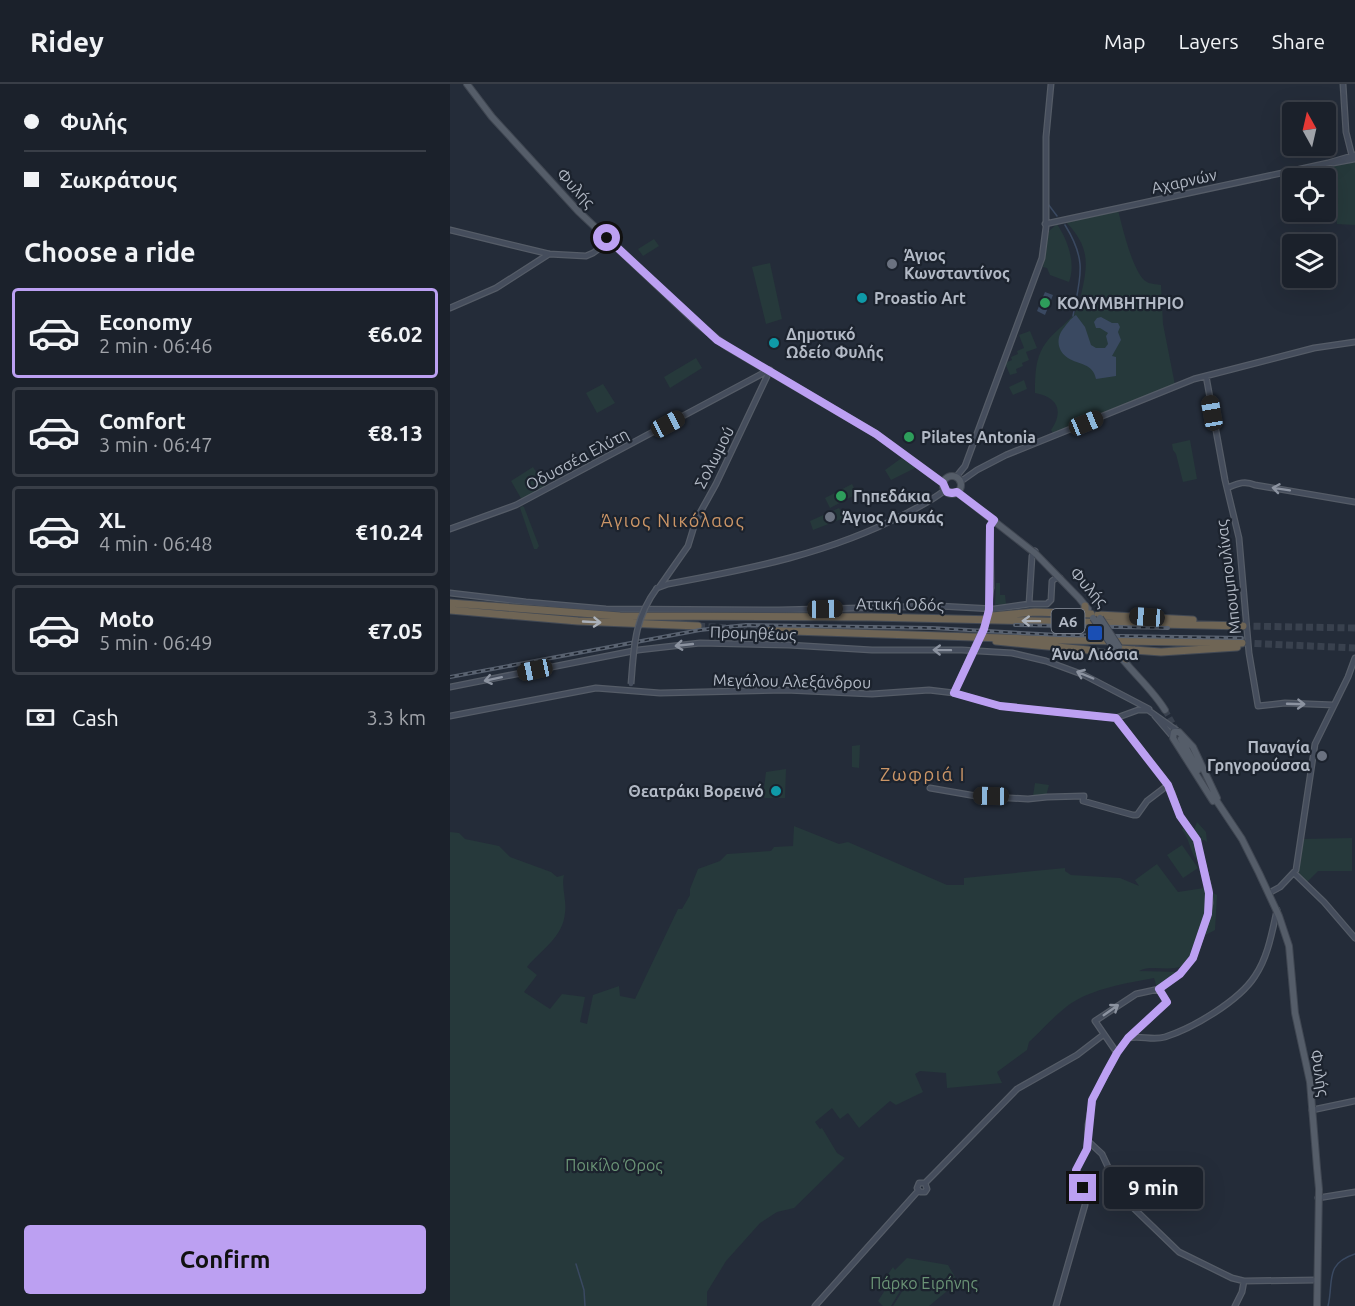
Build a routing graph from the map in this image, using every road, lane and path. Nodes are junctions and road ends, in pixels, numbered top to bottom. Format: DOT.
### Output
graph roads {
  1 [pos="467,84"];
  2 [pos="1051,84"];
  3 [pos="1343,84"];
  4 [pos="1354,157"];
  5 [pos="1046,224"];
  6 [pos="450,230"];
  7 [pos="610,241"];
  8 [pos="549,254"];
  9 [pos="450,308"];
  10 [pos="1355,342"];
  11 [pos="770,370"];
  12 [pos="1206,376"];
  13 [pos="967,462"];
  14 [pos="977,470"];
  15 [pos="958,479"];
  16 [pos="944,486"];
  17 [pos="1227,488"];
  18 [pos="957,492"];
  19 [pos="1355,502"];
  20 [pos="994,520"];
  21 [pos="450,529"];
  22 [pos="1035,551"];
  23 [pos="1060,578"];
  24 [pos="662,582"];
  25 [pos="668,584"];
  26 [pos="657,588"];
  27 [pos="450,592"];
  28 [pos="450,603"];
  29 [pos="1029,604"];
  30 [pos="450,610"];
  31 [pos="1093,613"];
  32 [pos="920,618"];
  33 [pos="1215,625"];
  34 [pos="698,626"];
  35 [pos="1243,626"];
  36 [pos="762,630"];
  37 [pos="940,635"];
  38 [pos="1117,648"];
  39 [pos="1088,650"];
  40 [pos="1134,650"];
  41 [pos="1105,652"];
  42 [pos="1355,658"];
  43 [pos="1124,659"];
  44 [pos="450,687"];
  45 [pos="631,687"];
  46 [pos="954,693"];
  47 [pos="1334,705"];
  48 [pos="1165,710"];
  49 [pos="1154,712"];
  50 [pos="1133,713"];
  51 [pos="450,716"];
  52 [pos="1116,718"];
  53 [pos="1180,735"];
  54 [pos="1173,738"];
  55 [pos="1168,785"];
  56 [pos="930,788"];
  57 [pos="1217,802"];
  58 [pos="1294,873"];
  59 [pos="1269,893"];
  60 [pos="1277,910"];
  61 [pos="1355,938"];
  62 [pos="1159,989"];
  63 [pos="1103,1035"];
  64 [pos="1128,1038"];
  65 [pos="1117,1053"];
  66 [pos="1355,1101"];
  67 [pos="1312,1110"];
  68 [pos="1087,1140"];
  69 [pos="1355,1191"];
  70 [pos="1318,1198"];
  71 [pos="1317,1280"];
  72 [pos="1244,1281"];
  73 [pos="815,1306"];
  74 [pos="1056,1306"];
  75 [pos="1235,1306"];
  76 [pos="1317,1306"];
  1 -- 7 [label="main road, Φυλής"];
  2 -- 5 [label="street"];
  3 -- 4 [label="street"];
  4 -- 5 [label="street, Αχαρνών"];
  5 -- 13 [label="street"];
  6 -- 8 [label="street"];
  7 -- 8 [label="street"];
  7 -- 11 [label="main road, Φυλής"];
  8 -- 9 [label="street"];
  10 -- 12 [label="street"];
  11 -- 16 [label="main road, Φυλής"];
  11 -- 21 [label="street, Οδυσσέα Ελύτη"];
  11 -- 24 [label="street, Σολωμού"];
  12 -- 14 [label="street"];
  12 -- 17 [label="street, Μπουμπουλίνας"];
  13 -- 14 [label="street"];
  13 -- 15 [label="street"];
  14 -- 15 [label="street"];
  15 -- 16 [label="main road"];
  15 -- 18 [label="main road"];
  16 -- 18 [label="main road"];
  16 -- 25 [label="street"];
  19 -- 17 [label="street, one-way"];
  17 -- 47 [label="street, Μπουμπουλίνας, one-way"];
  18 -- 20 [label="main road, Φυλής"];
  20 -- 22 [label="main road, Φυλής"];
  20 -- 46 [label="street, bridge"];
  22 -- 23 [label="main road, Φυλής"];
  22 -- 29 [label="street"];
  22 -- 31 [label="main road, Φυλής"];
  23 -- 29 [label="street"];
  23 -- 31 [label="main road, Φυλής"];
  24 -- 25 [label="street"];
  24 -- 26 [label="street, Σολωμού"];
  25 -- 26 [label="street"];
  26 -- 45 [label="street, Σολωμού, bridge"];
  27 -- 29 [label="street"];
  28 -- 32 [label="highway, Αττική Οδός / Α6"];
  30 -- 34 [label="highway, one-way"];
  31 -- 32 [label="highway"];
  31 -- 33 [label="highway"];
  31 -- 38 [label="main road, Φυλής, bridge"];
  33 -- 32 [label="highway, Αττική Οδός / Α6, one-way"];
  33 -- 35 [label="highway, Αττική Οδός / Α6"];
  36 -- 37 [label="highway, Αττική Οδός / Α6"];
  37 -- 39 [label="highway"];
  37 -- 40 [label="highway, Αττική Οδός / Α6"];
  38 -- 40 [label="highway"];
  38 -- 41 [label="main road"];
  38 -- 43 [label="main road, Φυλής"];
  39 -- 41 [label="main road"];
  40 -- 43 [label="highway"];
  41 -- 43 [label="main road"];
  42 -- 47 [label="street"];
  43 -- 48 [label="main road, Φυλής"];
  49 -- 44 [label="street, Προμηθέως, one-way"];
  45 -- 46 [label="street, Μεγάλου Αλεξάνδρου"];
  45 -- 51 [label="street, Μεγάλου Αλεξάνδρου"];
  46 -- 52 [label="street, Μεγάλου Αλεξάνδρου"];
  47 -- 58 [label="street"];
  49 -- 50 [label="street, Μεγάλου Αλεξάνδρου"];
  49 -- 53 [label="street"];
  50 -- 52 [label="street, Μεγάλου Αλεξάνδρου"];
  50 -- 54 [label="street"];
  52 -- 55 [label="street"];
  53 -- 54 [label="main road"];
  53 -- 57 [label="main road, Φυλής"];
  53 -- 57 [label="main road"];
  54 -- 57 [label="main road"];
  55 -- 56 [label="street"];
  55 -- 62 [label="street"];
  57 -- 59 [label="main road, Φυλής"];
  58 -- 59 [label="street"];
  58 -- 61 [label="street"];
  59 -- 60 [label="main road, Φυλής"];
  60 -- 64 [label="street"];
  60 -- 67 [label="main road, Φυλής"];
  63 -- 62 [label="street, one-way"];
  62 -- 64 [label="street"];
  63 -- 65 [label="street"];
  63 -- 73 [label="street"];
  64 -- 65 [label="street"];
  65 -- 68 [label="street"];
  66 -- 67 [label="street"];
  67 -- 70 [label="main road, Φυλής"];
  68 -- 72 [label="street"];
  68 -- 74 [label="street"];
  69 -- 70 [label="street"];
  70 -- 71 [label="main road, Φυλής"];
  71 -- 72 [label="street"];
  71 -- 76 [label="main road, Φυλής"];
  72 -- 75 [label="street"];
}
